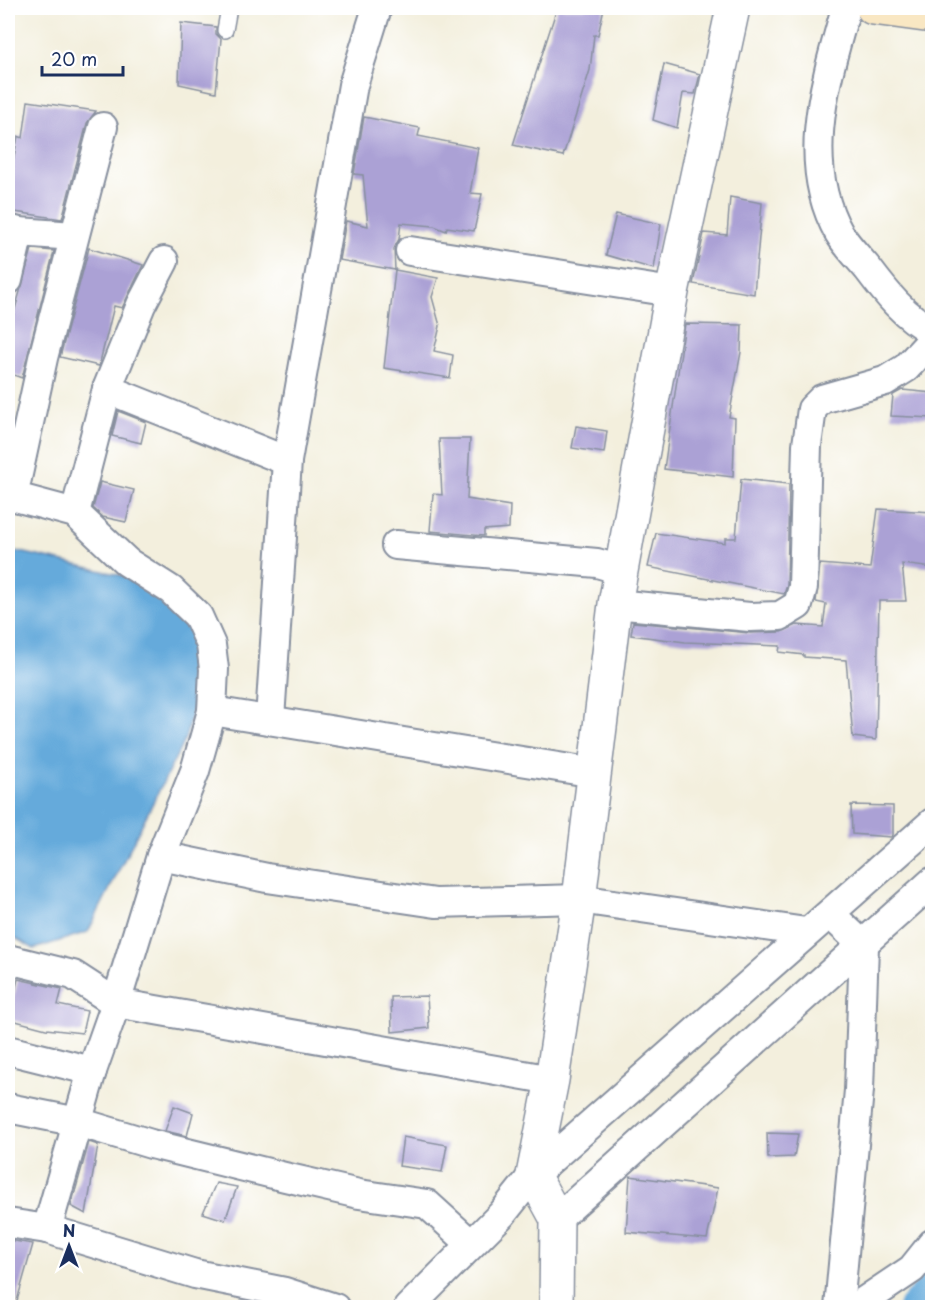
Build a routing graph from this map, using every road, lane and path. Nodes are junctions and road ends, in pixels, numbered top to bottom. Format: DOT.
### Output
graph roads {
  1 [pos="229,8"];
  2 [pos="377,8"];
  3 [pos="733,8"];
  4 [pos="846,8"];
  5 [pos="873,8"];
  6 [pos="917,11"];
  7 [pos="225,30"];
  8 [pos="103,127"];
  9 [pos="13,230"];
  10 [pos="74,236"];
  11 [pos="410,251"];
  12 [pos="164,261"];
  13 [pos="8,280"];
  14 [pos="672,292"];
  15 [pos="933,331"];
  16 [pos="933,340"];
  17 [pos="107,389"];
  18 [pos="287,461"];
  19 [pos="10,496"];
  20 [pos="75,513"];
  21 [pos="396,545"];
  22 [pos="621,570"];
  23 [pos="615,604"];
  24 [pos="212,711"];
  25 [pos="270,719"];
  26 [pos="595,773"];
  27 [pos="933,824"];
  28 [pos="161,856"];
  29 [pos="933,882"];
  30 [pos="579,899"];
  31 [pos="848,931"];
  32 [pos="806,932"];
  33 [pos="8,959"];
  34 [pos="116,1003"];
  35 [pos="8,1050"];
  36 [pos="92,1071"];
  37 [pos="552,1080"];
  38 [pos="8,1108"];
  39 [pos="78,1122"];
  40 [pos="544,1197"];
  41 [pos="8,1223"];
  42 [pos="47,1229"];
  43 [pos="471,1244"];
  44 [pos="933,1244"];
  45 [pos="334,1308"];
  46 [pos="408,1308"];
  47 [pos="556,1308"];
  48 [pos="839,1308"];
  49 [pos="854,1308"];
  1 -- 7 [label="lane"];
  2 -- 18 [label="street"];
  3 -- 14 [label="street"];
  4 -- 15 [label="street"];
  5 -- 6 [label="main road"];
  8 -- 10 [label="street"];
  9 -- 10 [label="street"];
  9 -- 13 [label="street"];
  10 -- 19 [label="street"];
  11 -- 14 [label="street"];
  12 -- 17 [label="street"];
  14 -- 22 [label="street"];
  16 -- 23 [label="street"];
  17 -- 18 [label="street"];
  17 -- 20 [label="street"];
  18 -- 25 [label="street"];
  19 -- 20 [label="street"];
  20 -- 24 [label="street"];
  21 -- 22 [label="street"];
  22 -- 23 [label="street"];
  23 -- 26 [label="street"];
  24 -- 25 [label="street"];
  24 -- 28 [label="street"];
  25 -- 26 [label="street"];
  26 -- 30 [label="street"];
  27 -- 31 [label="street"];
  28 -- 30 [label="street"];
  28 -- 34 [label="street"];
  29 -- 31 [label="street"];
  30 -- 32 [label="street"];
  30 -- 37 [label="street"];
  31 -- 32 [label="street"];
  31 -- 40 [label="street"];
  31 -- 48 [label="street"];
  32 -- 40 [label="street"];
  33 -- 34 [label="street"];
  34 -- 36 [label="street"];
  34 -- 37 [label="street"];
  35 -- 36 [label="street"];
  36 -- 39 [label="street"];
  37 -- 40 [label="street"];
  38 -- 39 [label="street"];
  39 -- 42 [label="street"];
  39 -- 43 [label="street"];
  40 -- 43 [label="street"];
  40 -- 47 [label="street"];
  41 -- 42 [label="street"];
  42 -- 45 [label="street"];
  43 -- 46 [label="street"];
  44 -- 49 [label="street"];
}
